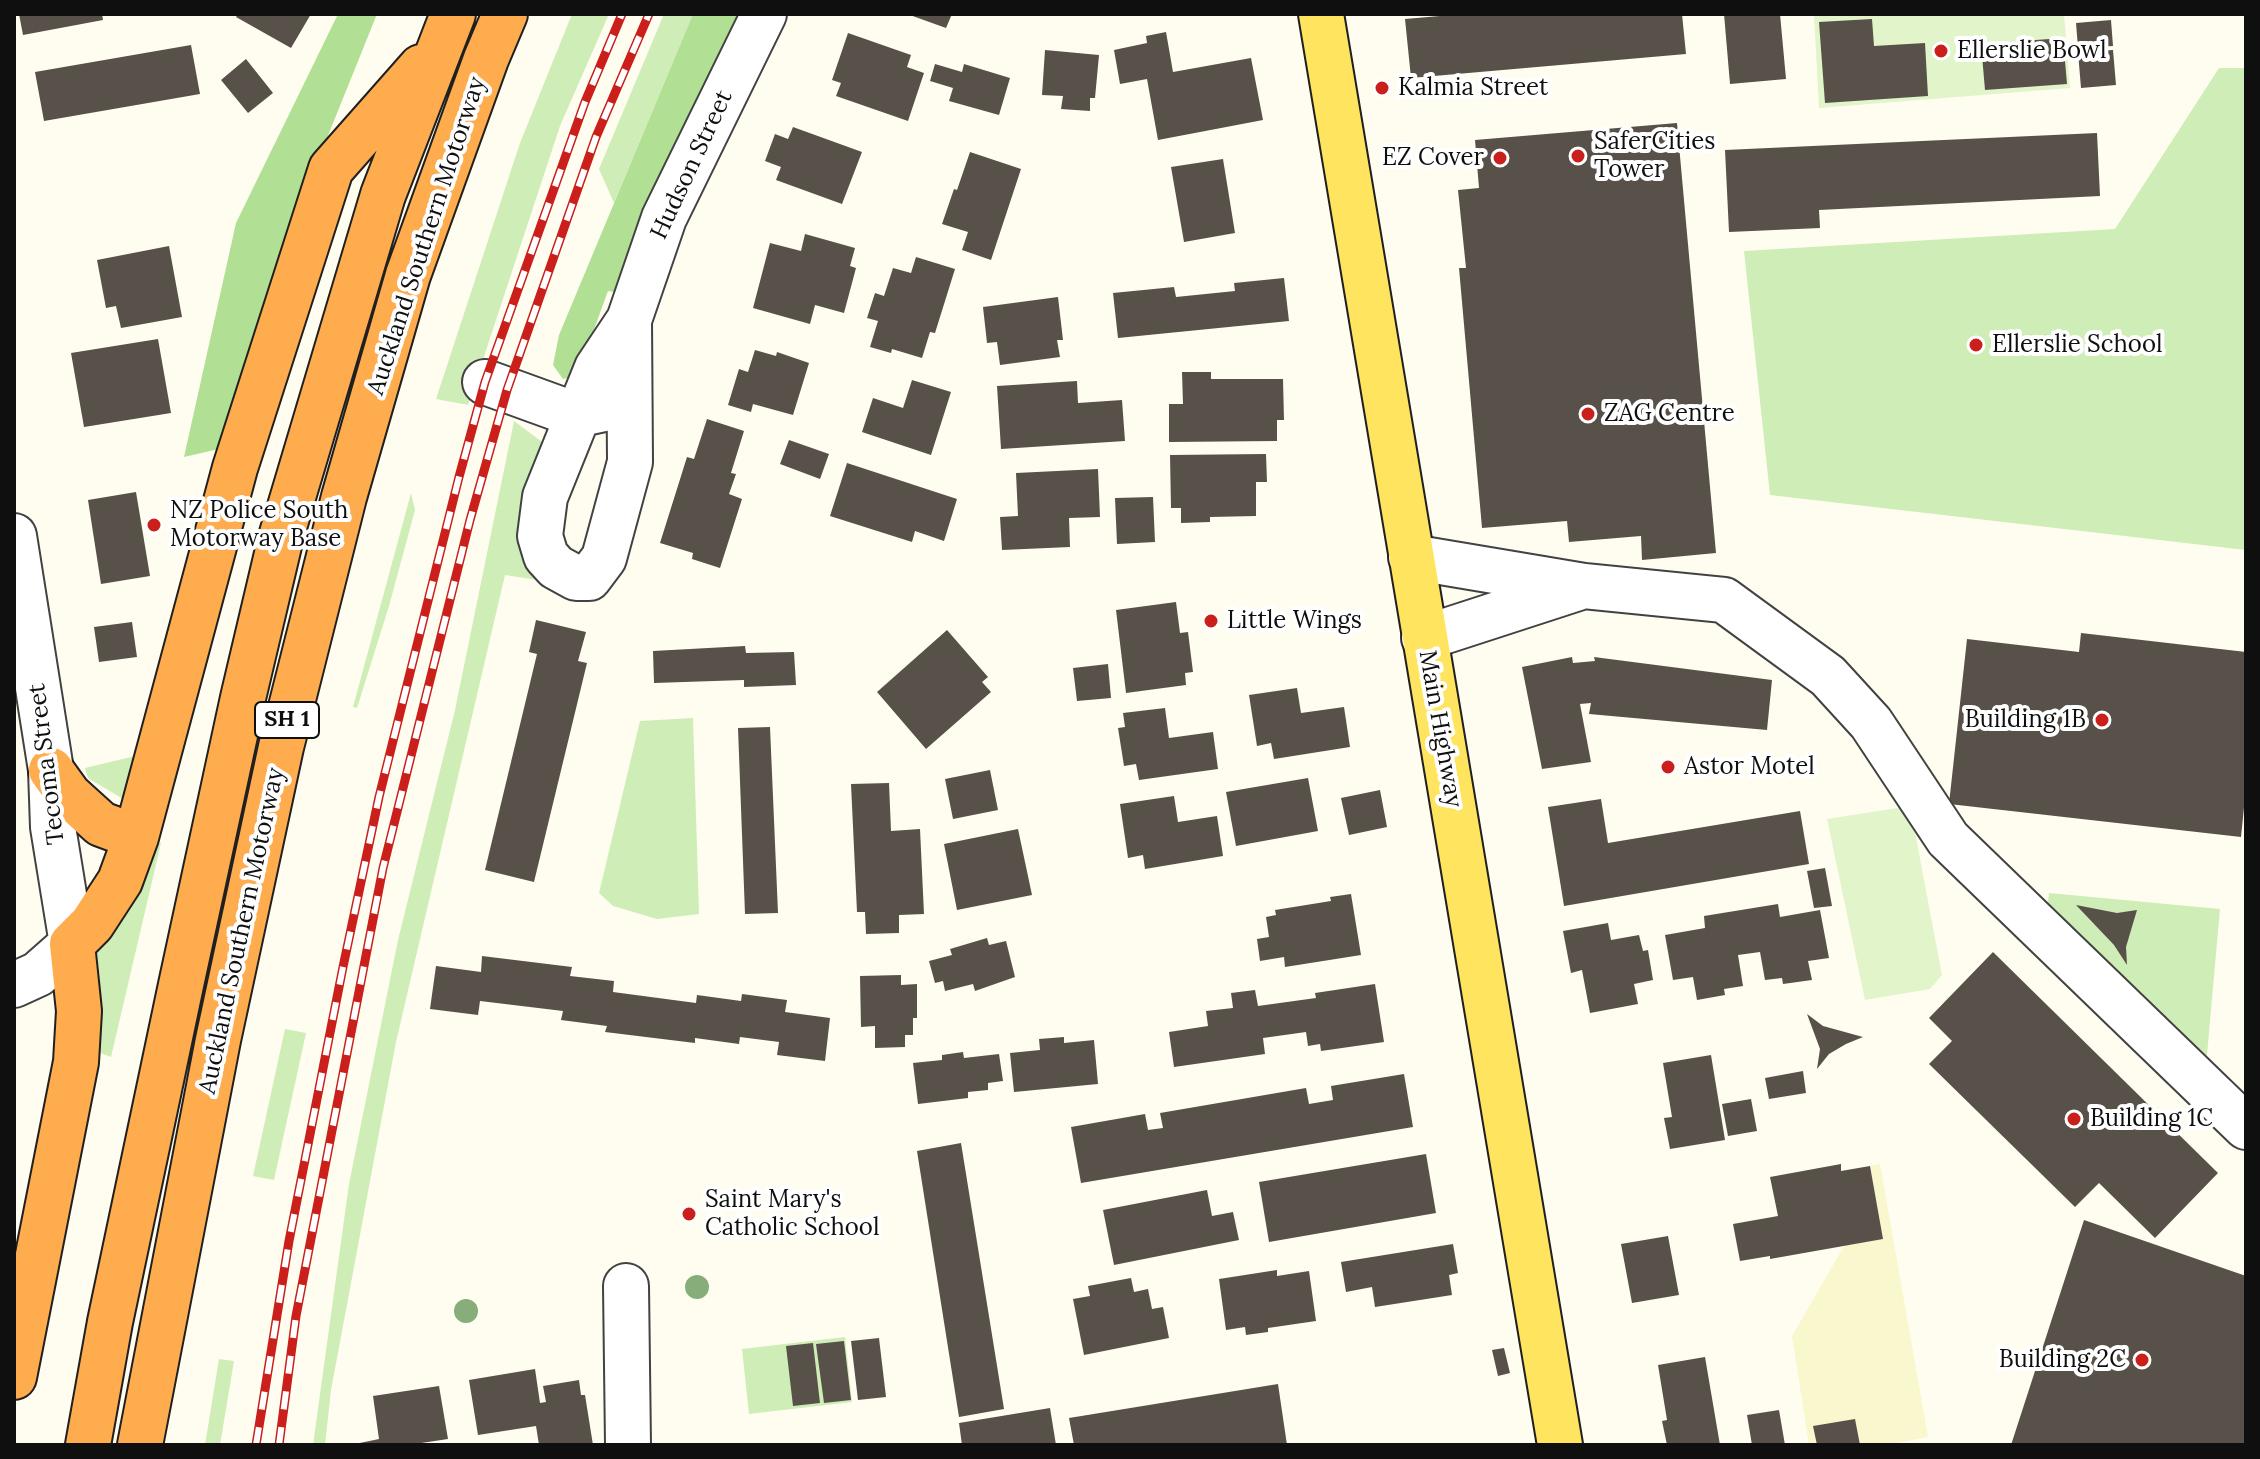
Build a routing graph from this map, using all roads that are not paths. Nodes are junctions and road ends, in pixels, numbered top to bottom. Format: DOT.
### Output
graph roads {
  1 [pos="505,14"];
  2 [pos="764,14"];
  3 [pos="1321,14"];
  4 [pos="446,30"];
  5 [pos="629,320"];
  6 [pos="627,380"];
  7 [pos="485,382"];
  8 [pos="576,415"];
  9 [pos="14,536"];
  10 [pos="1411,557"];
  11 [pos="1584,586"];
  12 [pos="1424,638"];
  13 [pos="51,770"];
  14 [pos="136,837"];
  15 [pos="72,944"];
  16 [pos="15,984"];
  17 [pos="2246,1127"];
  18 [pos="626,1286"];
  19 [pos="14,1377"];
  20 [pos="88,1445"];
  21 [pos="140,1445"];
  22 [pos="628,1445"];
  23 [pos="1560,1445"];
  1 -- 21 [label="highway, Auckland Southern Motorway / SH 1"];
  2 -- 5 [label="street, Hudson Street"];
  3 -- 10 [label="main road, Main Highway"];
  4 -- 14 [label="highway"];
  4 -- 20 [label="highway, Auckland Southern Motorway / SH 1"];
  5 -- 6 [label="street, Hudson Street"];
  5 -- 8 [label="street, Hudson Street"];
  6 -- 8 [label="street"];
  6 -- 8 [label="street, Hudson Street"];
  7 -- 8 [label="street"];
  9 -- 13 [label="street, Tecoma Street"];
  10 -- 11 [label="street"];
  10 -- 12 [label="main road, Main Highway"];
  11 -- 12 [label="street"];
  11 -- 17 [label="street"];
  12 -- 23 [label="main road, Main Highway"];
  13 -- 14 [label="highway"];
  13 -- 15 [label="street, Tecoma Street"];
  14 -- 15 [label="highway"];
  15 -- 16 [label="street"];
  15 -- 19 [label="highway"];
  18 -- 22 [label="street"];
}
